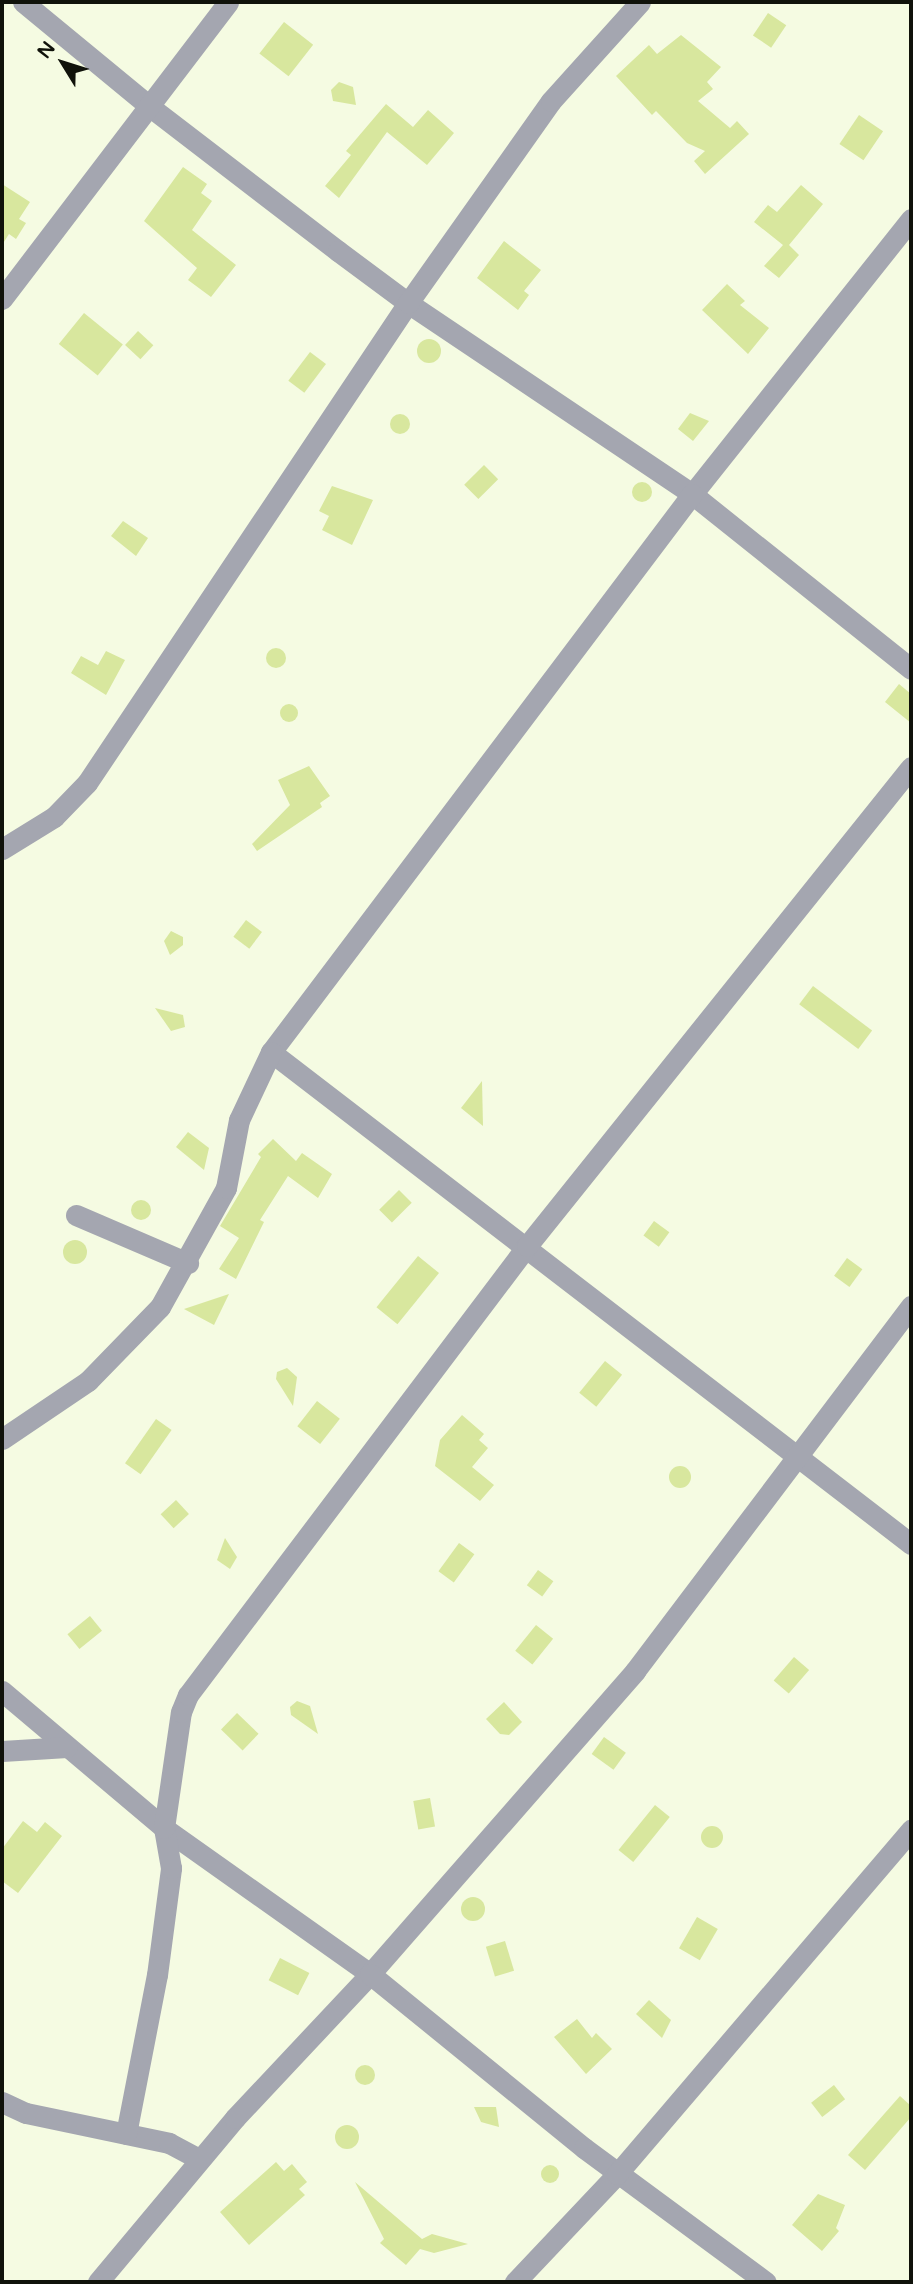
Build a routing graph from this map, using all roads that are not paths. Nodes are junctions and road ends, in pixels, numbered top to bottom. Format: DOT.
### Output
graph roads {
  1 [pos="23,2"];
  2 [pos="228,2"];
  3 [pos="640,2"];
  4 [pos="149,106"];
  5 [pos="911,219"];
  6 [pos="2,299"];
  7 [pos="408,303"];
  8 [pos="691,494"];
  9 [pos="911,669"];
  10 [pos="911,767"];
  11 [pos="2,849"];
  12 [pos="271,1052"];
  13 [pos="76,1216"];
  14 [pos="527,1246"];
  15 [pos="188,1263"];
  16 [pos="911,1306"];
  17 [pos="2,1438"];
  18 [pos="795,1455"];
  19 [pos="911,1544"];
  20 [pos="2,1691"];
  21 [pos="67,1747"];
  22 [pos="2,1751"];
  23 [pos="164,1828"];
  24 [pos="911,1830"];
  25 [pos="370,1974"];
  26 [pos="2,2102"];
  27 [pos="126,2134"];
  28 [pos="200,2159"];
  29 [pos="617,2174"];
  30 [pos="98,2282"];
  31 [pos="515,2282"];
  32 [pos="766,2282"];
  1 -- 4 [label="street"];
  2 -- 4 [label="street"];
  3 -- 7 [label="street"];
  4 -- 6 [label="street"];
  4 -- 7 [label="street"];
  5 -- 8 [label="street"];
  7 -- 8 [label="street"];
  7 -- 11 [label="street"];
  8 -- 9 [label="street"];
  8 -- 12 [label="street"];
  10 -- 14 [label="street"];
  12 -- 14 [label="street"];
  12 -- 15 [label="street"];
  13 -- 15 [label="street"];
  14 -- 18 [label="street"];
  14 -- 23 [label="street"];
  15 -- 17 [label="street"];
  16 -- 18 [label="street"];
  18 -- 19 [label="street"];
  18 -- 25 [label="street"];
  20 -- 21 [label="street"];
  21 -- 22 [label="street"];
  21 -- 23 [label="street"];
  23 -- 25 [label="street"];
  23 -- 27 [label="street"];
  24 -- 29 [label="street"];
  25 -- 28 [label="street"];
  25 -- 29 [label="street"];
  26 -- 27 [label="street"];
  27 -- 28 [label="street"];
  28 -- 30 [label="street"];
  29 -- 31 [label="street"];
  29 -- 32 [label="street"];
}
